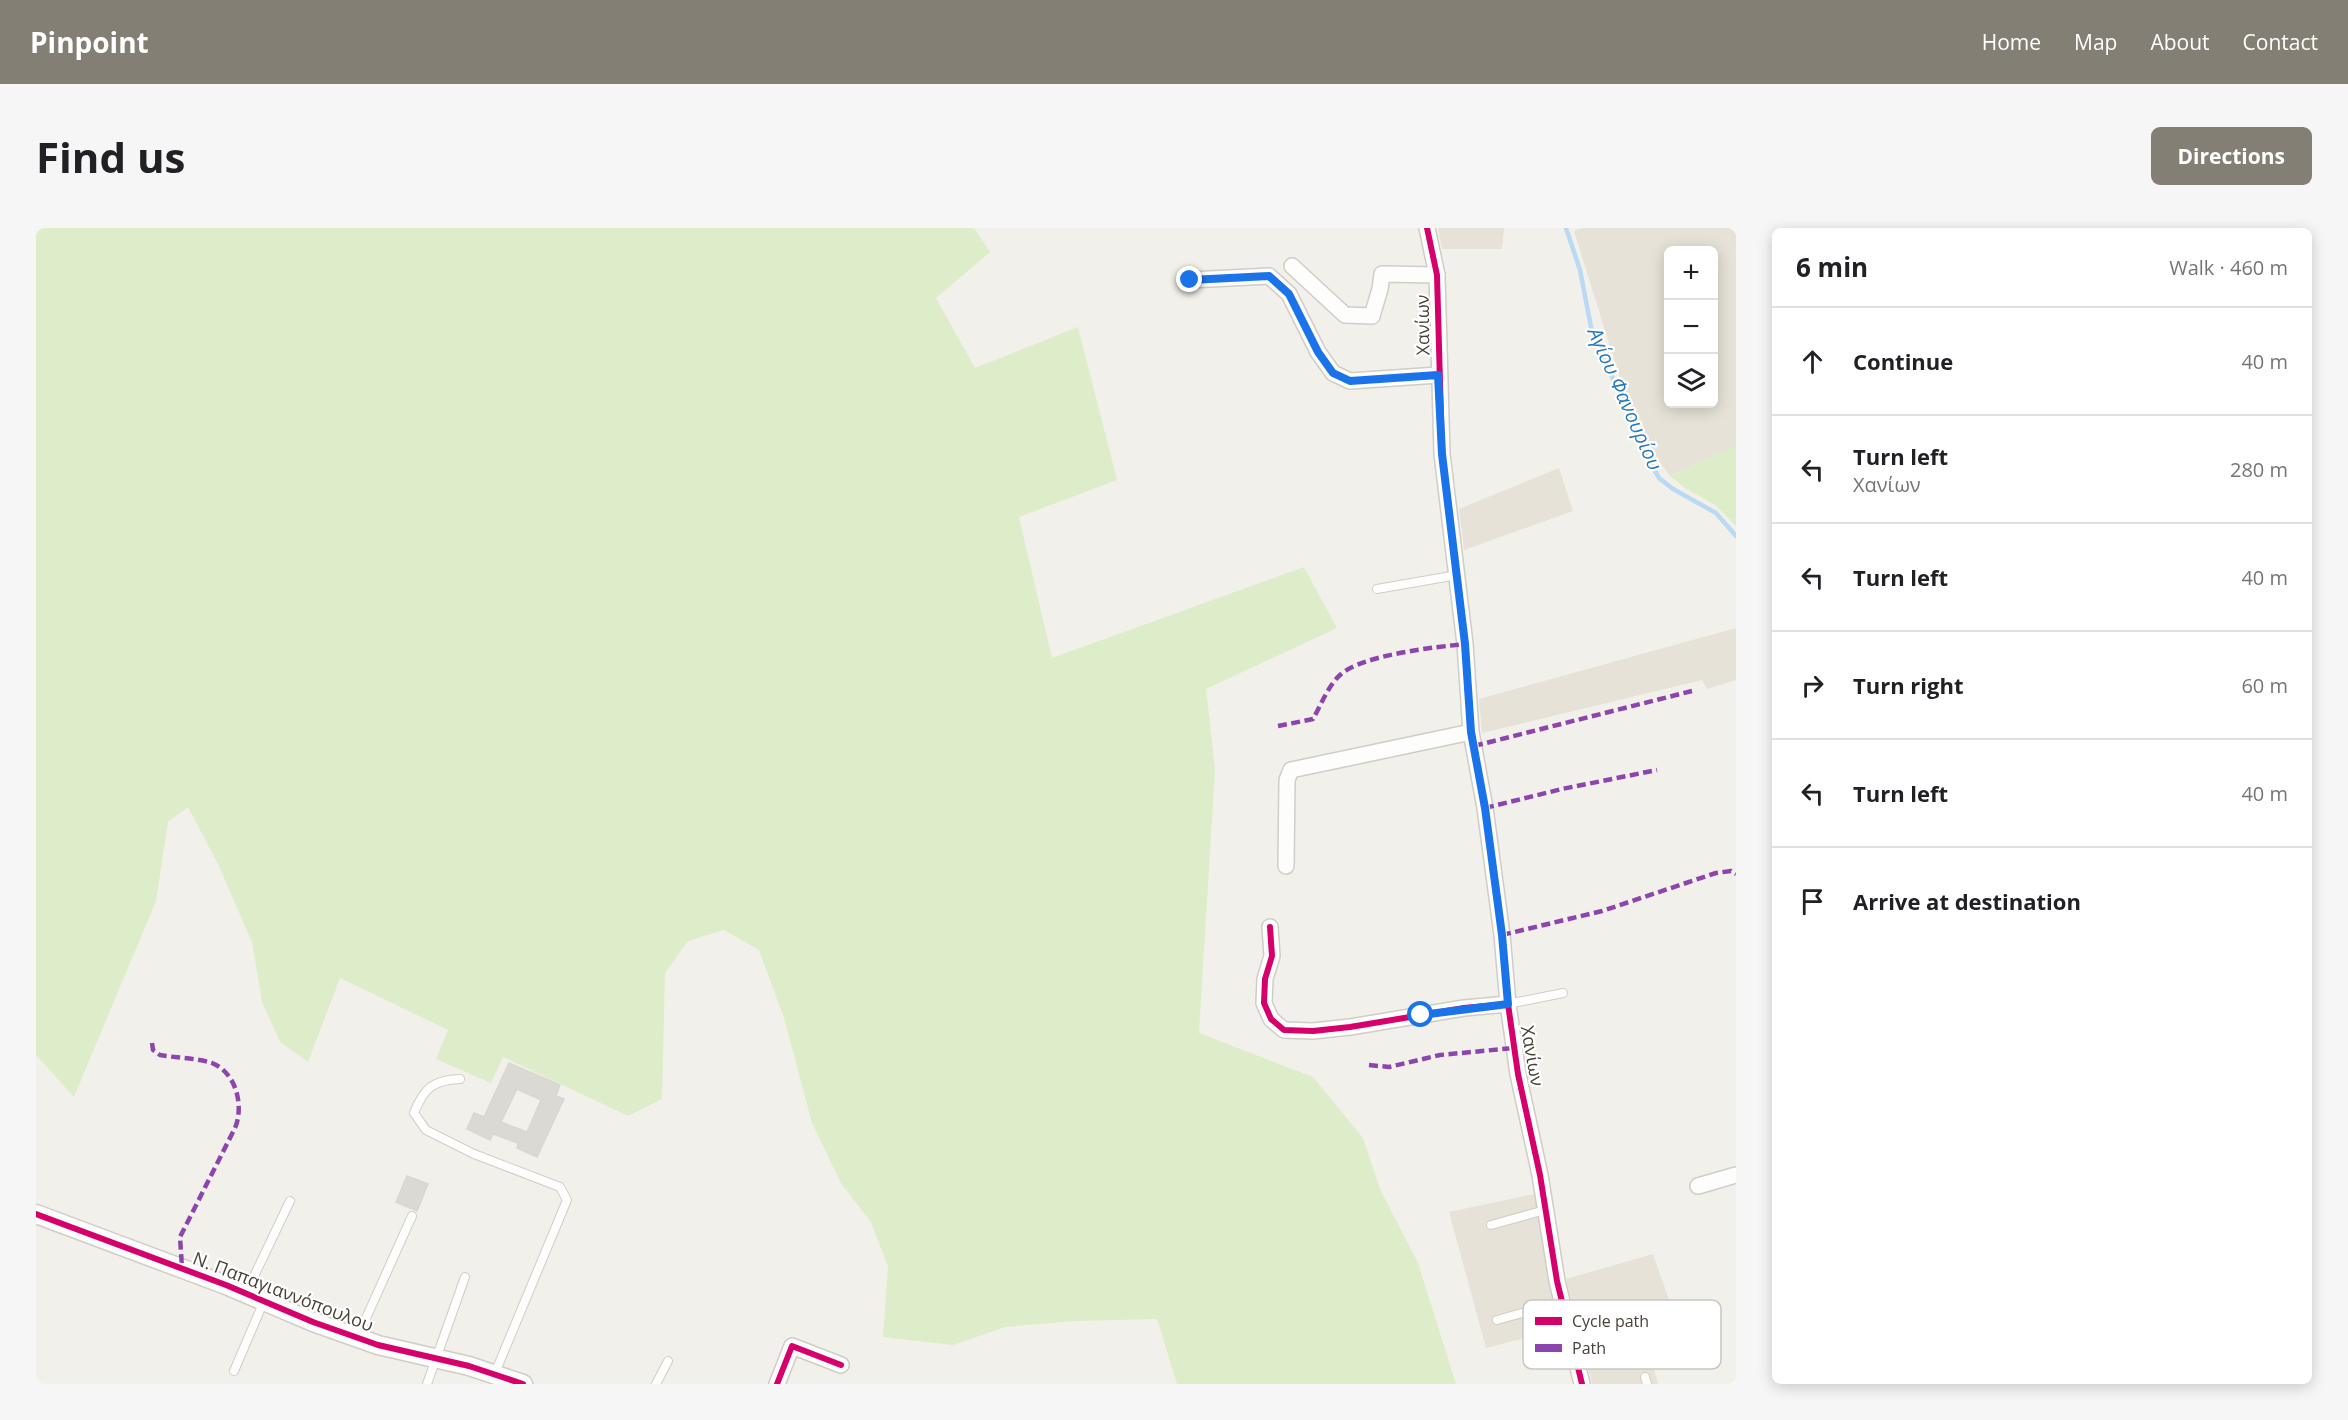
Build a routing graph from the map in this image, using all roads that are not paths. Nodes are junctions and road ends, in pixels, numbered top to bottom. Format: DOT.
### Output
graph roads {
  1 [pos="1426,228"];
  2 [pos="1292,266"];
  3 [pos="1437,274"];
  4 [pos="1190,280"];
  5 [pos="1438,375"];
  6 [pos="1456,575"];
  7 [pos="1377,589"];
  8 [pos="1471,732"];
  9 [pos="1286,866"];
  10 [pos="1270,927"];
  11 [pos="1563,993"];
  12 [pos="1508,1004"];
  13 [pos="460,1079"];
  14 [pos="1736,1175"];
  15 [pos="1698,1186"];
  16 [pos="290,1201"];
  17 [pos="1545,1210"];
  18 [pos="36,1214"];
  19 [pos="412,1216"];
  20 [pos="1491,1225"];
  21 [pos="465,1277"];
  22 [pos="246,1293"];
  23 [pos="1562,1300"];
  24 [pos="264,1301"];
  25 [pos="1523,1313"];
  26 [pos="1497,1320"];
  27 [pos="357,1338"];
  28 [pos="435,1358"];
  29 [pos="668,1361"];
  30 [pos="841,1365"];
  31 [pos="1578,1369"];
  32 [pos="234,1371"];
  33 [pos="494,1374"];
  34 [pos="427,1384"];
  35 [pos="523,1384"];
  36 [pos="656,1384"];
  37 [pos="777,1384"];
  38 [pos="1582,1384"];
  1 -- 3 [label="street, Χανίων"];
  2 -- 3 [label="street"];
  3 -- 5 [label="street, Χανίων"];
  4 -- 5 [label="street"];
  5 -- 6 [label="street, Χανίων"];
  6 -- 7 [label="lane"];
  6 -- 8 [label="street, Χανίων"];
  8 -- 9 [label="street"];
  8 -- 12 [label="street, Χανίων"];
  10 -- 12 [label="street"];
  11 -- 12 [label="lane"];
  12 -- 17 [label="street, Χανίων"];
  13 -- 33 [label="lane"];
  14 -- 15 [label="street"];
  16 -- 22 [label="lane"];
  17 -- 20 [label="lane"];
  17 -- 23 [label="street, Χανίων"];
  18 -- 22 [label="street, Ν. Παπαγιαννόπουλου"];
  19 -- 27 [label="lane"];
  21 -- 28 [label="lane"];
  22 -- 24 [label="street, Ν. Παπαγιαννόπουλου"];
  24 -- 27 [label="street, Ν. Παπαγιαννόπουλου"];
  24 -- 32 [label="lane"];
  25 -- 26 [label="lane"];
  27 -- 28 [label="street, Ν. Παπαγιαννόπουλου"];
  28 -- 33 [label="street, Ν. Παπαγιαννόπουλου"];
  28 -- 34 [label="lane"];
  29 -- 36 [label="lane"];
  30 -- 37 [label="street"];
  31 -- 38 [label="street, Χανίων"];
  33 -- 35 [label="street, Ν. Παπαγιαννόπουλου"];
}
